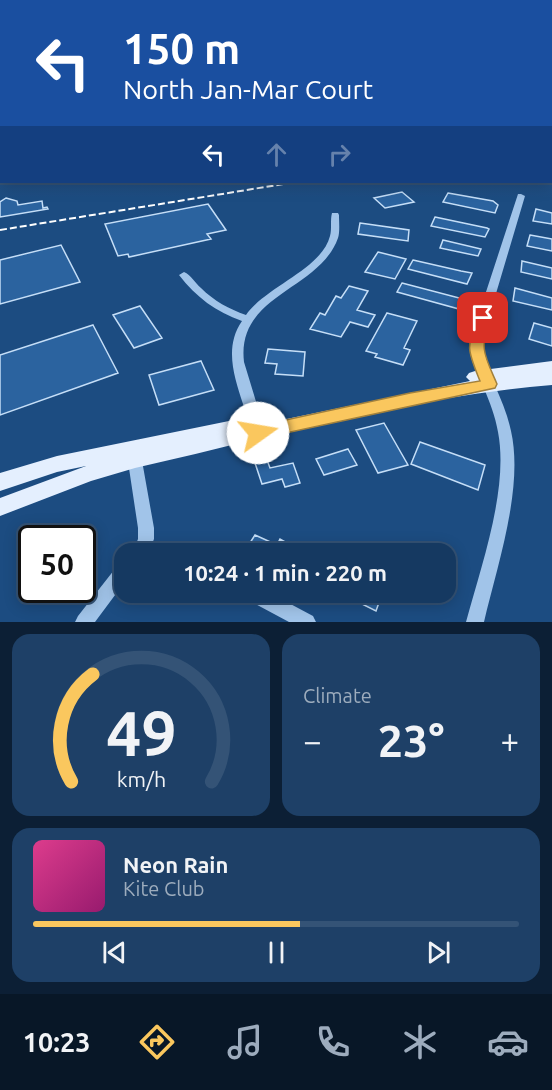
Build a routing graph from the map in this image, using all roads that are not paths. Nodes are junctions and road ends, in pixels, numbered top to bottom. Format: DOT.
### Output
graph roads {
  1 [pos="521,196"];
  2 [pos="335,215"];
  3 [pos="184,274"];
  4 [pos="248,319"];
  5 [pos="552,367"];
  6 [pos="552,379"];
  7 [pos="487,380"];
  8 [pos="257,428"];
  9 [pos="134,454"];
  10 [pos="0,482"];
  11 [pos="0,507"];
  12 [pos="147,543"];
  13 [pos="114,584"];
  14 [pos="271,603"];
  15 [pos="84,622"];
  16 [pos="307,622"];
  17 [pos="475,622"];
  1 -- 7 [label="street"];
  2 -- 4 [label="street"];
  3 -- 4 [label="street"];
  4 -- 8 [label="street"];
  5 -- 7 [label="main road"];
  6 -- 7 [label="main road"];
  7 -- 8 [label="main road"];
  7 -- 17 [label="street"];
  8 -- 9 [label="main road"];
  9 -- 10 [label="main road"];
  9 -- 11 [label="main road"];
  9 -- 12 [label="street"];
  13 -- 15 [label="street"];
  14 -- 16 [label="street"];
}
